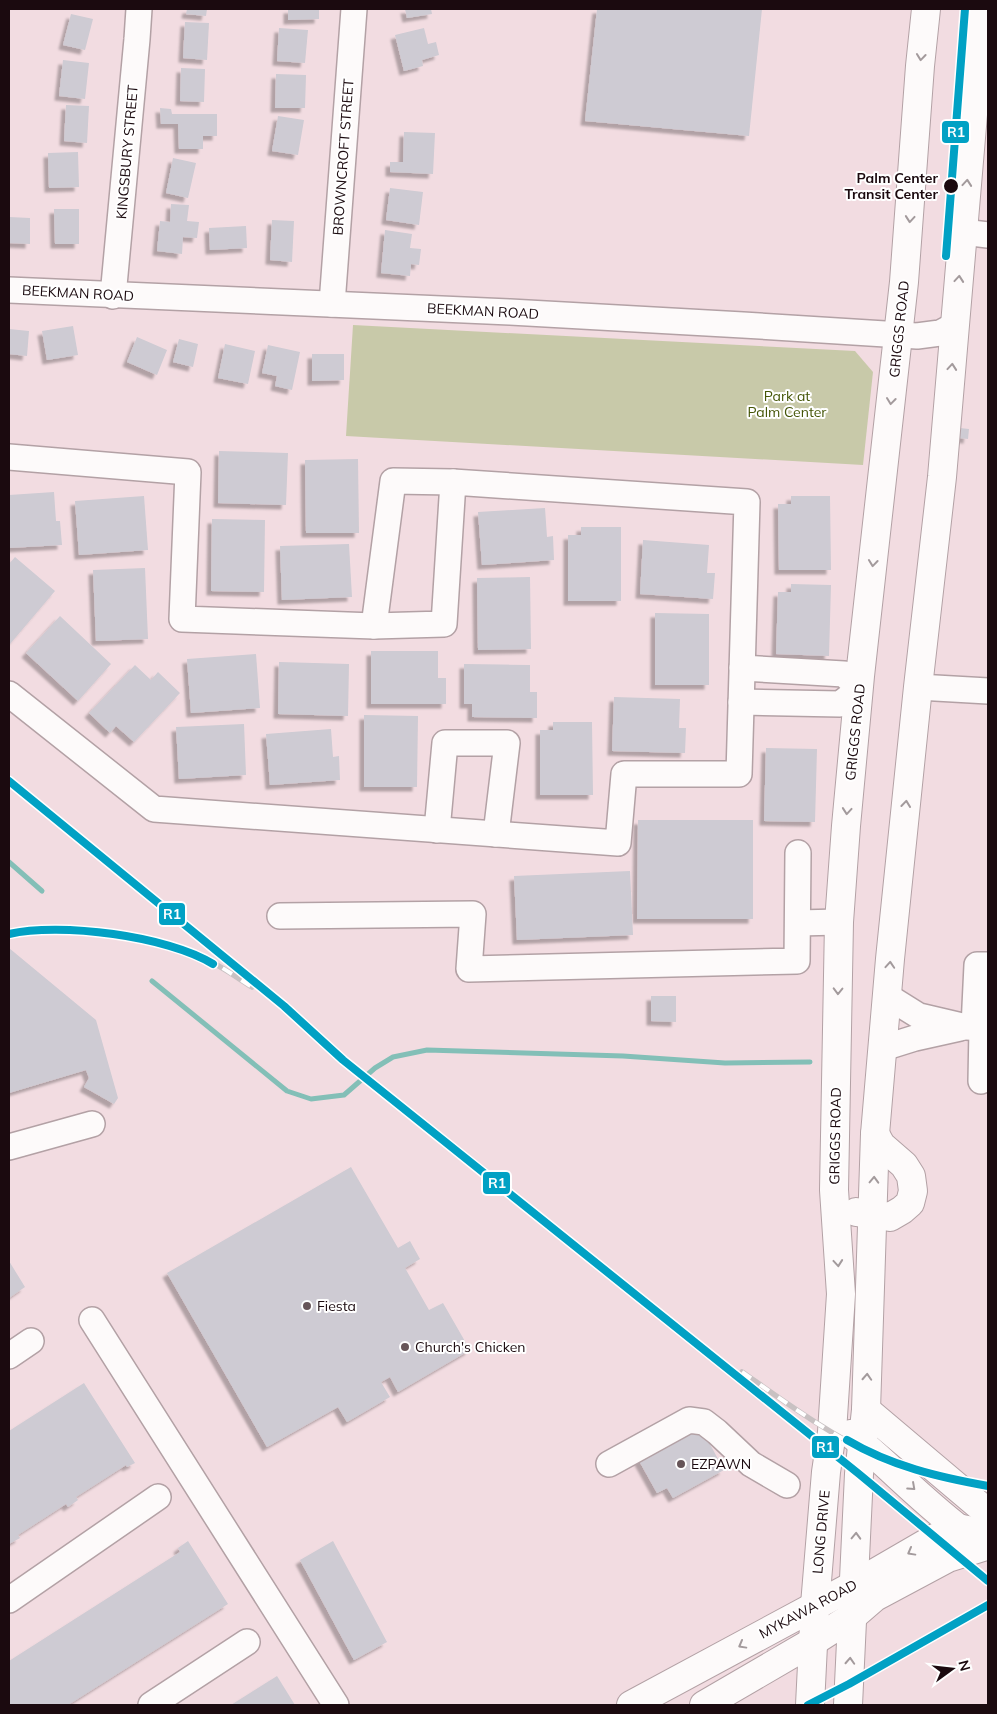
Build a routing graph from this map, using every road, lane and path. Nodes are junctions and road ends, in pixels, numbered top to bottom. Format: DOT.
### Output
graph roads {
  1 [pos="139,9"];
  2 [pos="354,9"];
  3 [pos="926,9"];
  4 [pos="982,9"];
  5 [pos="980,139"];
  6 [pos="976,234"];
  7 [pos="9,290"];
  8 [pos="113,296"];
  9 [pos="332,304"];
  10 [pos="955,325"];
  11 [pos="899,336"];
  12 [pos="9,457"];
  13 [pos="453,482"];
  14 [pos="374,626"];
  15 [pos="742,668"];
  16 [pos="792,671"];
  17 [pos="918,687"];
  18 [pos="859,689"];
  19 [pos="988,691"];
  20 [pos="9,694"];
  21 [pos="741,702"];
  22 [pos="791,704"];
  23 [pos="438,830"];
  24 [pos="496,834"];
  25 [pos="798,853"];
  26 [pos="280,916"];
  27 [pos="839,922"];
  28 [pos="798,923"];
  29 [pos="988,965"];
  30 [pos="887,996"];
  31 [pos="978,1027"];
  32 [pos="883,1048"];
  33 [pos="981,1081"];
  34 [pos="92,1124"];
  35 [pos="875,1134"];
  36 [pos="9,1148"];
  37 [pos="834,1190"];
  38 [pos="873,1215"];
  39 [pos="92,1320"];
  40 [pos="31,1341"];
  41 [pos="9,1356"];
  42 [pos="866,1410"];
  43 [pos="832,1419"];
  44 [pos="862,1443"];
  45 [pos="608,1464"];
  46 [pos="786,1485"];
  47 [pos="158,1497"];
  48 [pos="988,1513"];
  49 [pos="957,1528"];
  50 [pos="986,1544"];
  51 [pos="854,1584"];
  52 [pos="9,1600"];
  53 [pos="815,1605"];
  54 [pos="853,1616"];
  55 [pos="814,1641"];
  56 [pos="247,1642"];
  57 [pos="151,1705"];
  58 [pos="336,1705"];
  59 [pos="631,1705"];
  60 [pos="704,1705"];
  61 [pos="810,1705"];
  62 [pos="848,1705"];
  1 -- 8 [label="street, KINGSBURY STREET"];
  2 -- 9 [label="street, BROWNCROFT STREET"];
  3 -- 11 [label="main road, GRIGGS ROAD, one-way"];
  4 -- 5 [label="main road"];
  6 -- 5 [label="main road, one-way"];
  10 -- 6 [label="main road, one-way"];
  7 -- 8 [label="street, BEEKMAN ROAD"];
  8 -- 9 [label="street, BEEKMAN ROAD"];
  9 -- 11 [label="street, BEEKMAN ROAD"];
  10 -- 11 [label="street, BEEKMAN ROAD"];
  17 -- 10 [label="main road, one-way"];
  11 -- 18 [label="main road, GRIGGS ROAD, one-way"];
  12 -- 14 [label="street"];
  13 -- 14 [label="street"];
  13 -- 14 [label="street"];
  13 -- 15 [label="street"];
  15 -- 16 [label="street"];
  15 -- 21 [label="street"];
  16 -- 18 [label="street"];
  16 -- 22 [label="street"];
  17 -- 19 [label="street"];
  30 -- 17 [label="main road, one-way"];
  18 -- 22 [label="street"];
  18 -- 27 [label="main road, GRIGGS ROAD, one-way"];
  20 -- 23 [label="street"];
  21 -- 22 [label="street"];
  21 -- 24 [label="street"];
  23 -- 24 [label="street"];
  23 -- 24 [label="street"];
  25 -- 28 [label="street"];
  26 -- 28 [label="street"];
  27 -- 28 [label="street"];
  27 -- 37 [label="main road, GRIGGS ROAD, one-way"];
  29 -- 31 [label="street"];
  30 -- 31 [label="street"];
  30 -- 32 [label="main road"];
  31 -- 32 [label="street"];
  31 -- 33 [label="street"];
  32 -- 35 [label="main road"];
  34 -- 36 [label="street"];
  38 -- 35 [label="main road, one-way"];
  35 -- 38 [label="main road"];
  37 -- 38 [label="main road"];
  37 -- 43 [label="main road, GRIGGS ROAD, one-way"];
  42 -- 38 [label="main road, one-way"];
  39 -- 58 [label="street"];
  40 -- 41 [label="street"];
  42 -- 44 [label="main road"];
  42 -- 48 [label="main road"];
  43 -- 44 [label="main road"];
  43 -- 53 [label="main road, LONG DRIVE"];
  44 -- 49 [label="main road, one-way"];
  51 -- 44 [label="main road, one-way"];
  45 -- 46 [label="street"];
  47 -- 52 [label="street"];
  49 -- 50 [label="main road, MYKAWA ROAD"];
  49 -- 51 [label="main road, MYKAWA ROAD, one-way"];
  50 -- 54 [label="main road, MYKAWA ROAD"];
  51 -- 53 [label="main road, MYKAWA ROAD"];
  51 -- 54 [label="main road"];
  53 -- 55 [label="main road, LONG DRIVE"];
  53 -- 59 [label="main road, MYKAWA ROAD, one-way"];
  54 -- 55 [label="main road, MYKAWA ROAD"];
  62 -- 54 [label="main road, one-way"];
  55 -- 60 [label="main road, MYKAWA ROAD"];
  55 -- 61 [label="main road, LONG DRIVE"];
  56 -- 57 [label="street"];
}
